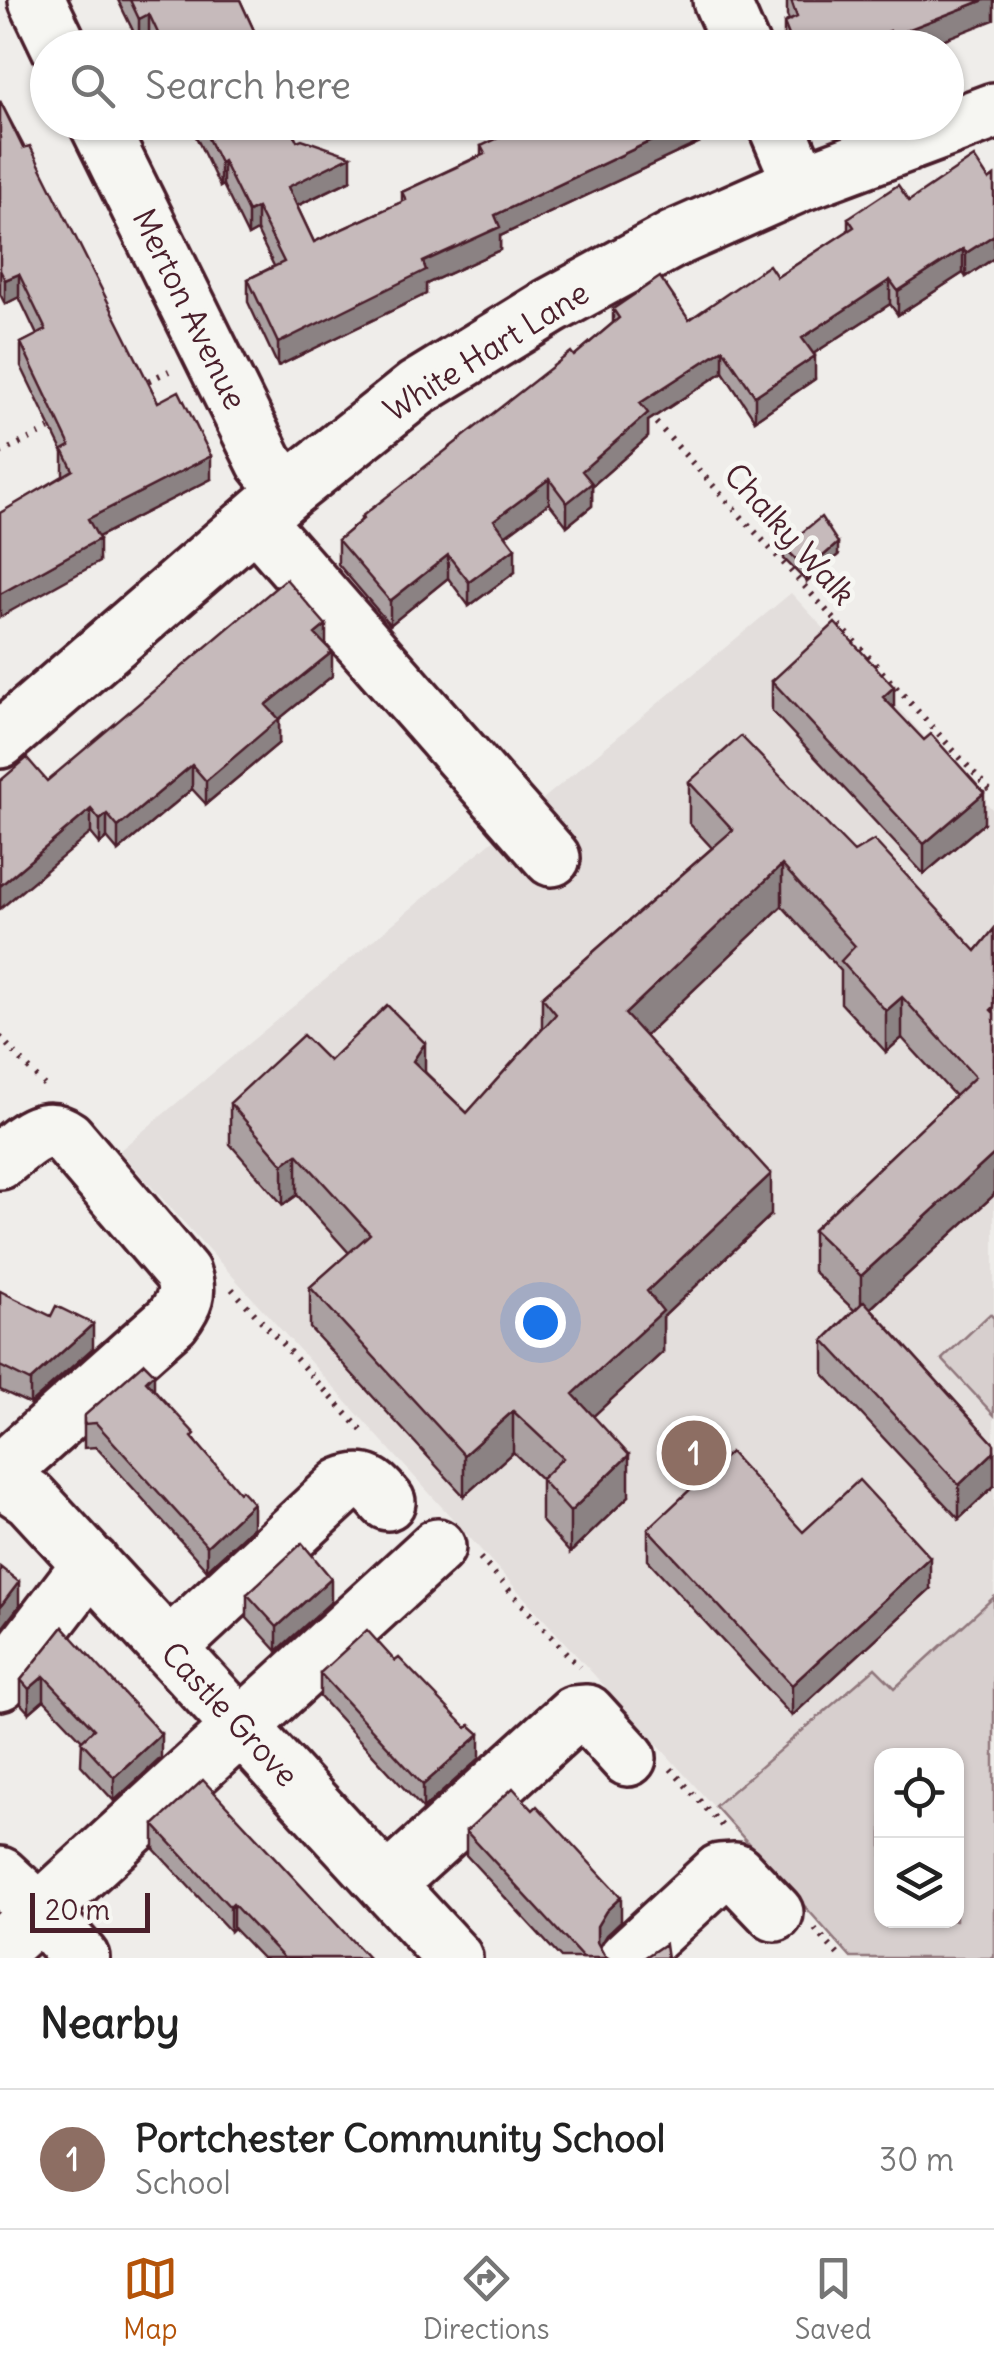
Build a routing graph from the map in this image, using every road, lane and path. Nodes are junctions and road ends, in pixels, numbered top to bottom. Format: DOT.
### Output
graph roads {
  1 [pos="37,0"];
  2 [pos="720,0"];
  3 [pos="51,30"];
  4 [pos="734,30"];
  5 [pos="994,111"];
  6 [pos="964,122"];
  7 [pos="106,140"];
  8 [pos="782,140"];
  9 [pos="916,140"];
  10 [pos="801,183"];
  11 [pos="210,351"];
  12 [pos="123,393"];
  13 [pos="642,407"];
  14 [pos="70,419"];
  15 [pos="0,453"];
  16 [pos="272,506"];
  17 [pos="834,620"];
  18 [pos="826,629"];
  19 [pos="0,740"];
  20 [pos="994,796"];
  21 [pos="552,858"];
  22 [pos="0,1161"];
  23 [pos="0,1476"];
  24 [pos="387,1502"];
  25 [pos="438,1547"];
  26 [pos="91,1563"];
  27 [pos="169,1648"];
  28 [pos="0,1682"];
  29 [pos="242,1728"];
  30 [pos="628,1758"];
  31 [pos="0,1876"];
  32 [pos="386,1884"];
  33 [pos="40,1912"];
  34 [pos="775,1913"];
  35 [pos="0,1948"];
  36 [pos="81,1958"];
  37 [pos="454,1958"];
  38 [pos="627,1958"];
  1 -- 3 [label="street"];
  2 -- 4 [label="street"];
  5 -- 6 [label="street, White Hart Lane"];
  7 -- 11 [label="street, Merton Avenue"];
  8 -- 10 [label="street"];
  9 -- 10 [label="street, White Hart Lane"];
  10 -- 16 [label="street, White Hart Lane"];
  11 -- 12 [label="path"];
  11 -- 16 [label="street, Merton Avenue"];
  13 -- 17 [label="path, Chalky Walk"];
  14 -- 15 [label="path"];
  16 -- 19 [label="street, White Hart Lane"];
  16 -- 21 [label="street, Merton Avenue"];
  17 -- 18 [label="path"];
  17 -- 20 [label="path, Chalky Walk"];
  22 -- 23 [label="street"];
  23 -- 26 [label="street, Castle Grove"];
  24 -- 27 [label="street"];
  25 -- 29 [label="street"];
  26 -- 27 [label="street, Castle Grove"];
  26 -- 28 [label="street"];
  27 -- 29 [label="street, Castle Grove"];
  29 -- 32 [label="street, Castle Grove"];
  29 -- 33 [label="street"];
  30 -- 32 [label="street"];
  31 -- 33 [label="street"];
  32 -- 37 [label="street, Castle Grove"];
  33 -- 35 [label="street"];
  33 -- 36 [label="street"];
  34 -- 38 [label="street"];
}
